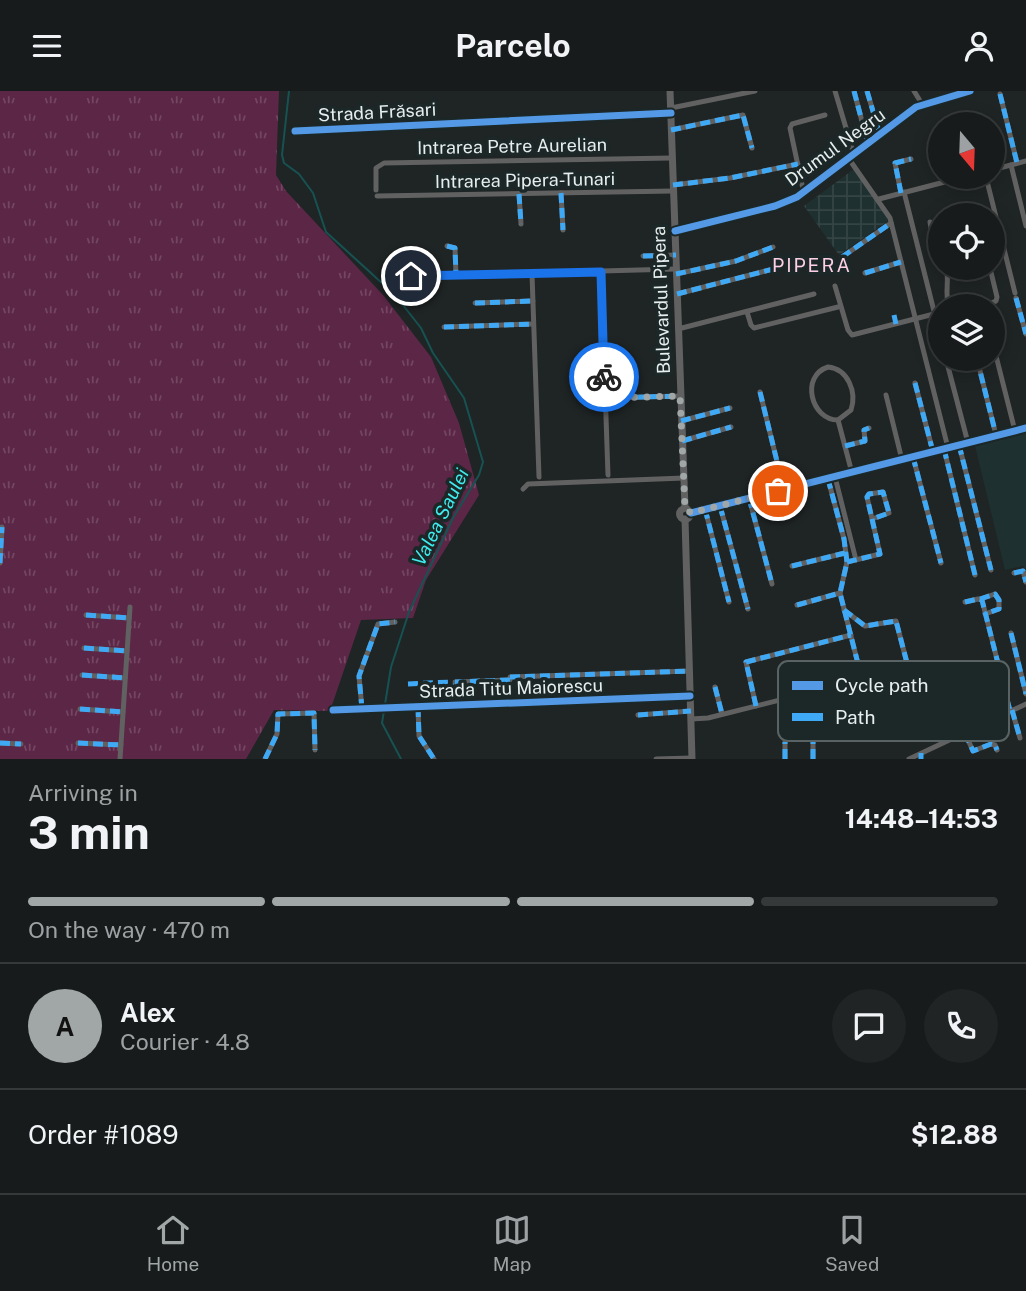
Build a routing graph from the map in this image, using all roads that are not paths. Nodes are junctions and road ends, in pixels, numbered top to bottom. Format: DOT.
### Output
graph roads {
  1 [pos="670,91"];
  2 [pos="755,91"];
  3 [pos="835,91"];
  4 [pos="854,91"];
  5 [pos="867,91"];
  6 [pos="914,91"];
  7 [pos="970,91"];
  8 [pos="946,94"];
  9 [pos="1000,94"];
  10 [pos="922,104"];
  11 [pos="671,111"];
  12 [pos="825,115"];
  13 [pos="671,130"];
  14 [pos="295,131"];
  15 [pos="880,135"];
  16 [pos="868,144"];
  17 [pos="752,148"];
  18 [pos="852,157"];
  19 [pos="672,158"];
  20 [pos="911,159"];
  21 [pos="1026,161"];
  22 [pos="797,164"];
  23 [pos="1014,164"];
  24 [pos="1005,166"];
  25 [pos="928,186"];
  26 [pos="673,188"];
  27 [pos="989,189"];
  28 [pos="902,192"];
  29 [pos="376,193"];
  30 [pos="561,193"];
  31 [pos="519,194"];
  32 [pos="804,194"];
  33 [pos="879,199"];
  34 [pos="891,223"];
  35 [pos="521,224"];
  36 [pos="1026,226"];
  37 [pos="563,230"];
  38 [pos="675,231"];
  39 [pos="447,246"];
  40 [pos="773,247"];
  41 [pos="676,255"];
  42 [pos="643,256"];
  43 [pos="842,257"];
  44 [pos="901,263"];
  45 [pos="777,268"];
  46 [pos="676,271"];
  47 [pos="601,272"];
  48 [pos="864,273"];
  49 [pos="532,274"];
  50 [pos="456,275"];
  51 [pos="411,276"];
  52 [pos="835,286"];
  53 [pos="677,294"];
  54 [pos="814,294"];
  55 [pos="929,294"];
  56 [pos="533,301"];
  57 [pos="475,303"];
  58 [pos="838,307"];
  59 [pos="747,312"];
  60 [pos="894,315"];
  61 [pos="928,316"];
  62 [pos="915,319"];
  63 [pos="533,324"];
  64 [pos="896,324"];
  65 [pos="444,327"];
  66 [pos="678,329"];
  67 [pos="1026,334"];
  68 [pos="949,371"];
  69 [pos="980,371"];
  70 [pos="1000,371"];
  71 [pos="915,383"];
  72 [pos="760,392"];
  73 [pos="886,395"];
  74 [pos="680,396"];
  75 [pos="605,398"];
  76 [pos="730,408"];
  77 [pos="838,420"];
  78 [pos="681,421"];
  79 [pos="732,427"];
  80 [pos="869,428"];
  81 [pos="1026,428"];
  82 [pos="1015,431"];
  83 [pos="996,435"];
  84 [pos="682,441"];
  85 [pos="968,443"];
  86 [pos="959,445"];
  87 [pos="845,446"];
  88 [pos="946,448"];
  89 [pos="933,452"];
  90 [pos="914,457"];
  91 [pos="902,460"];
  92 [pos="852,473"];
  93 [pos="608,475"];
  94 [pos="539,477"];
  95 [pos="684,478"];
  96 [pos="832,478"];
  97 [pos="523,489"];
  98 [pos="784,489"];
  99 [pos="749,498"];
  100 [pos="720,506"];
  101 [pos="705,509"];
  102 [pos="687,513"];
  103 [pos="872,519"];
  104 [pos="2,527"];
  105 [pos="845,552"];
  106 [pos="856,560"];
  107 [pos="847,562"];
  108 [pos="0,563"];
  109 [pos="941,563"];
  110 [pos="792,566"];
  111 [pos="991,569"];
  112 [pos="1014,573"];
  113 [pos="975,575"];
  114 [pos="1026,582"];
  115 [pos="772,584"];
  116 [pos="840,593"];
  117 [pos="980,599"];
  118 [pos="729,602"];
  119 [pos="965,602"];
  120 [pos="797,605"];
  121 [pos="130,607"];
  122 [pos="748,609"];
  123 [pos="844,610"];
  124 [pos="985,614"];
  125 [pos="86,615"];
  126 [pos="129,618"];
  127 [pos="395,622"];
  128 [pos="1011,633"];
  129 [pos="850,635"];
  130 [pos="84,648"];
  131 [pos="127,651"];
  132 [pos="857,661"];
  133 [pos="906,661"];
  134 [pos="998,661"];
  135 [pos="689,671"];
  136 [pos="82,675"];
  137 [pos="125,678"];
  138 [pos="455,682"];
  139 [pos="715,687"];
  140 [pos="1026,694"];
  141 [pos="690,697"];
  142 [pos="778,701"];
  143 [pos="1009,704"];
  144 [pos="1026,704"];
  145 [pos="756,706"];
  146 [pos="418,707"];
  147 [pos="80,709"];
  148 [pos="362,709"];
  149 [pos="333,710"];
  150 [pos="1011,711"];
  151 [pos="123,712"];
  152 [pos="638,715"];
  153 [pos="719,715"];
  154 [pos="694,716"];
  155 [pos="1020,738"];
  156 [pos="785,741"];
  157 [pos="813,741"];
  158 [pos="950,741"];
  159 [pos="969,741"];
  160 [pos="0,743"];
  161 [pos="78,743"];
  162 [pos="21,744"];
  163 [pos="121,745"];
  164 [pos="315,750"];
  165 [pos="997,750"];
  166 [pos="973,751"];
  167 [pos="921,756"];
  168 [pos="692,758"];
  169 [pos="968,758"];
  170 [pos="120,759"];
  171 [pos="265,759"];
  172 [pos="433,759"];
  173 [pos="656,759"];
  174 [pos="785,759"];
  175 [pos="813,759"];
  176 [pos="909,759"];
  1 -- 11 [label="main road, Bulevardul Pipera"];
  2 -- 11 [label="street, Strada Frăsari"];
  3 -- 18 [label="street"];
  4 -- 16 [label="street"];
  5 -- 15 [label="street"];
  6 -- 10 [label="street"];
  7 -- 8 [label="street, Drumul Negru"];
  8 -- 10 [label="street, Drumul Negru"];
  9 -- 23 [label="street"];
  10 -- 15 [label="street, Drumul Negru"];
  11 -- 13 [label="main road, Bulevardul Pipera"];
  11 -- 14 [label="street, Strada Frăsari"];
  12 -- 22 [label="street"];
  13 -- 17 [label="street"];
  13 -- 19 [label="main road, Bulevardul Pipera"];
  15 -- 16 [label="street, Drumul Negru"];
  16 -- 18 [label="street, Drumul Negru"];
  18 -- 32 [label="street, Drumul Negru"];
  18 -- 33 [label="street"];
  19 -- 26 [label="main road, Bulevardul Pipera"];
  19 -- 29 [label="street, Intrarea Petre Aurelian"];
  20 -- 28 [label="street"];
  21 -- 23 [label="street"];
  22 -- 26 [label="street, Intrarea Pipera-Tunari"];
  22 -- 32 [label="street"];
  23 -- 24 [label="street"];
  23 -- 36 [label="street"];
  25 -- 28 [label="street"];
  26 -- 30 [label="street, Intrarea Pipera-Tunari"];
  26 -- 38 [label="main road, Bulevardul Pipera"];
  27 -- 67 [label="street"];
  28 -- 33 [label="street"];
  28 -- 55 [label="street"];
  29 -- 31 [label="street, Intrarea Pipera-Tunari"];
  30 -- 31 [label="street, Intrarea Pipera-Tunari"];
  30 -- 37 [label="street"];
  31 -- 35 [label="street"];
  32 -- 38 [label="street, Drumul Negru"];
  33 -- 34 [label="street"];
  34 -- 43 [label="street"];
  34 -- 44 [label="street"];
  38 -- 41 [label="main road, Bulevardul Pipera"];
  39 -- 50 [label="street"];
  40 -- 46 [label="street"];
  41 -- 42 [label="street"];
  41 -- 46 [label="main road, Bulevardul Pipera"];
  44 -- 48 [label="street"];
  44 -- 62 [label="street"];
  45 -- 53 [label="street"];
  46 -- 47 [label="street"];
  46 -- 53 [label="main road, Bulevardul Pipera"];
  47 -- 49 [label="street"];
  47 -- 75 [label="street"];
  49 -- 50 [label="street"];
  49 -- 56 [label="street"];
  50 -- 51 [label="street"];
  52 -- 64 [label="street"];
  53 -- 66 [label="main road, Bulevardul Pipera"];
  54 -- 59 [label="street"];
  56 -- 57 [label="street"];
  56 -- 63 [label="street"];
  58 -- 59 [label="street"];
  59 -- 66 [label="street"];
  60 -- 64 [label="street"];
  61 -- 62 [label="street"];
  62 -- 64 [label="street"];
  62 -- 88 [label="street"];
  63 -- 65 [label="street"];
  63 -- 94 [label="street"];
  66 -- 74 [label="main road, Bulevardul Pipera"];
  68 -- 85 [label="street"];
  69 -- 83 [label="street"];
  70 -- 82 [label="street"];
  71 -- 89 [label="street"];
  72 -- 98 [label="street"];
  73 -- 91 [label="street"];
  74 -- 75 [label="street"];
  74 -- 78 [label="main road, Bulevardul Pipera"];
  75 -- 93 [label="street"];
  76 -- 78 [label="street"];
  77 -- 77 [label="street"];
  77 -- 87 [label="street"];
  78 -- 84 [label="main road, Bulevardul Pipera"];
  79 -- 84 [label="street"];
  80 -- 87 [label="street"];
  81 -- 82 [label="street"];
  82 -- 83 [label="street"];
  83 -- 85 [label="street"];
  84 -- 95 [label="main road, Bulevardul Pipera"];
  85 -- 86 [label="street"];
  86 -- 88 [label="street"];
  86 -- 111 [label="street"];
  87 -- 92 [label="street"];
  88 -- 89 [label="street"];
  88 -- 113 [label="street"];
  89 -- 90 [label="street"];
  90 -- 91 [label="street"];
  90 -- 109 [label="street"];
  91 -- 92 [label="street"];
  92 -- 96 [label="street"];
  95 -- 97 [label="street"];
  95 -- 102 [label="main road, Bulevardul Pipera"];
  96 -- 98 [label="street"];
  96 -- 105 [label="street"];
  96 -- 106 [label="street"];
  98 -- 99 [label="street"];
  99 -- 100 [label="street"];
  99 -- 115 [label="street"];
  100 -- 101 [label="street"];
  100 -- 122 [label="street"];
  101 -- 102 [label="street"];
  101 -- 118 [label="street"];
  102 -- 135 [label="main road, Bulevardul Pipera"];
  103 -- 103 [label="street"];
  103 -- 106 [label="street"];
  104 -- 108 [label="street"];
  105 -- 107 [label="street"];
  105 -- 110 [label="street"];
  106 -- 107 [label="street"];
  107 -- 116 [label="street"];
  112 -- 114 [label="street"];
  116 -- 120 [label="street"];
  116 -- 123 [label="street"];
  117 -- 119 [label="street"];
  117 -- 124 [label="street"];
  117 -- 124 [label="street"];
  121 -- 126 [label="street"];
  123 -- 129 [label="street"];
  123 -- 133 [label="street"];
  124 -- 134 [label="street"];
  125 -- 126 [label="street"];
  126 -- 131 [label="street"];
  127 -- 148 [label="street"];
  128 -- 140 [label="street"];
  129 -- 132 [label="street"];
  129 -- 145 [label="street"];
  130 -- 131 [label="street"];
  131 -- 137 [label="street"];
  135 -- 138 [label="street"];
  135 -- 141 [label="main road, Bulevardul Pipera"];
  136 -- 137 [label="street"];
  137 -- 151 [label="street"];
  139 -- 153 [label="street"];
  141 -- 146 [label="street, Strada Titu Maiorescu"];
  141 -- 154 [label="main road, Bulevardul Pipera"];
  142 -- 145 [label="street"];
  143 -- 150 [label="street"];
  144 -- 150 [label="street"];
  145 -- 153 [label="street"];
  146 -- 148 [label="street, Strada Titu Maiorescu"];
  146 -- 172 [label="street"];
  147 -- 151 [label="street"];
  148 -- 149 [label="street, Strada Titu Maiorescu"];
  150 -- 155 [label="street"];
  151 -- 163 [label="street"];
  152 -- 154 [label="street"];
  153 -- 154 [label="street"];
  154 -- 168 [label="main road, Bulevardul Pipera"];
  156 -- 174 [label="street"];
  157 -- 175 [label="street"];
  158 -- 167 [label="street"];
  159 -- 166 [label="street"];
  160 -- 162 [label="street"];
  161 -- 163 [label="street"];
  163 -- 170 [label="street"];
  164 -- 171 [label="street"];
  165 -- 166 [label="street"];
  166 -- 169 [label="street"];
  167 -- 176 [label="street"];
  168 -- 173 [label="street"];
}
